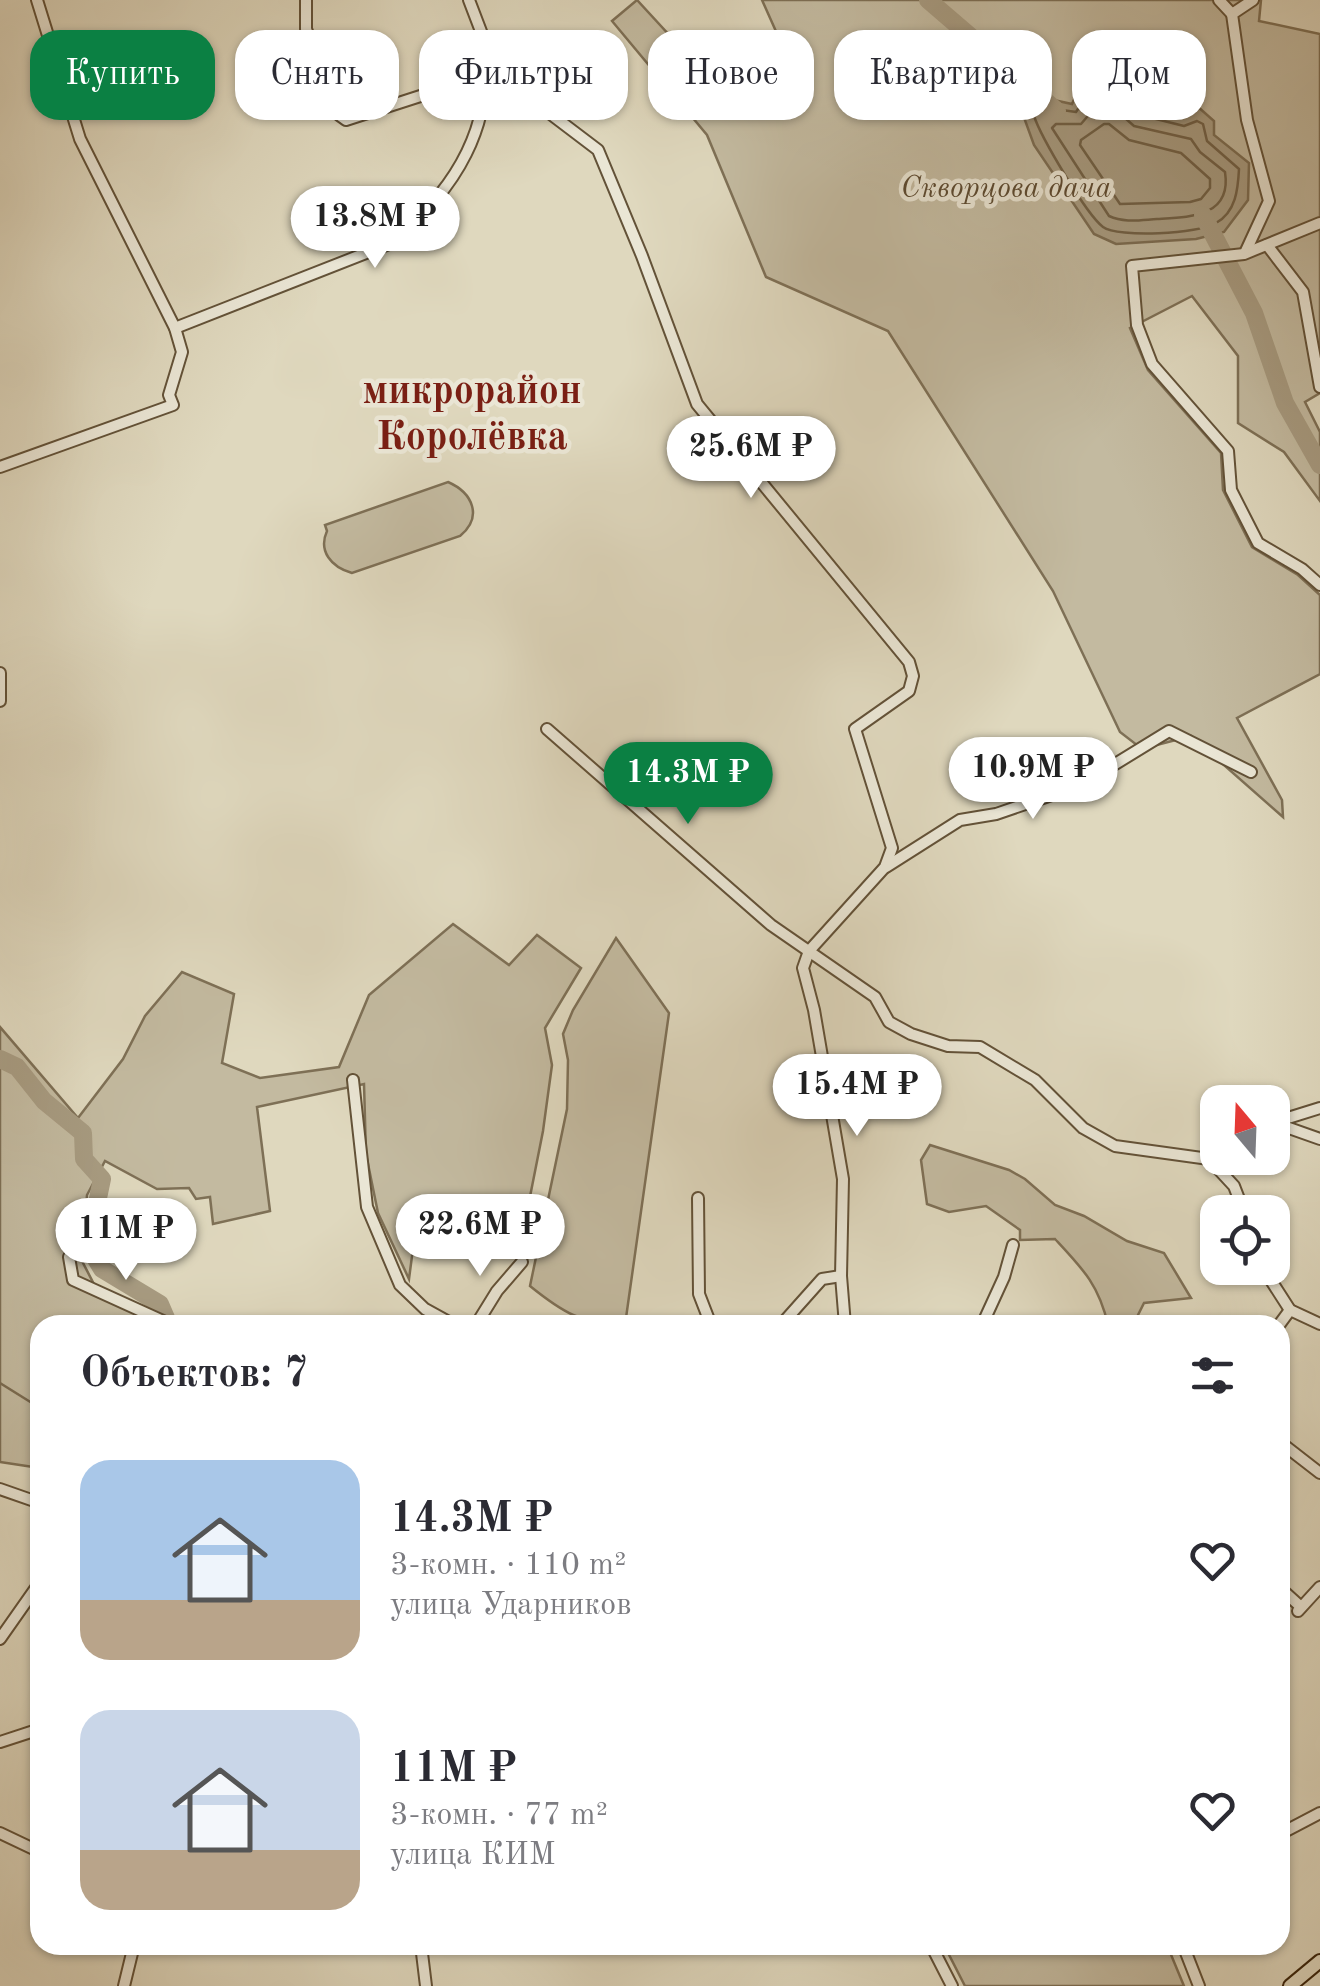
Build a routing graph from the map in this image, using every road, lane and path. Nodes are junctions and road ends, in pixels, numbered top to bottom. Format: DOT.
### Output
graph roads {
  1 [pos="37,0"];
  2 [pos="306,0"];
  3 [pos="469,0"];
  4 [pos="1219,0"];
  5 [pos="1253,0"];
  6 [pos="1232,14"];
  7 [pos="480,30"];
  8 [pos="419,96"];
  9 [pos="479,120"];
  10 [pos="558,120"];
  11 [pos="1320,223"];
  12 [pos="1268,244"];
  13 [pos="1244,254"];
  14 [pos="175,328"];
  15 [pos="1320,387"];
  16 [pos="0,466"];
  17 [pos="1320,585"];
  18 [pos="0,673"];
  19 [pos="0,701"];
  20 [pos="546,729"];
  21 [pos="1251,772"];
  22 [pos="885,868"];
  23 [pos="809,951"];
  24 [pos="353,1080"];
  25 [pos="1320,1108"];
  26 [pos="1290,1117"];
  27 [pos="1290,1128"];
  28 [pos="1320,1139"];
  29 [pos="1200,1158"];
  30 [pos="698,1198"];
  31 [pos="1014,1244"];
  32 [pos="70,1257"];
  33 [pos="522,1262"];
  34 [pos="840,1276"];
  35 [pos="1274,1285"];
  36 [pos="1290,1310"];
  37 [pos="150,1315"];
  38 [pos="435,1315"];
  39 [pos="482,1315"];
  40 [pos="707,1315"];
  41 [pos="790,1315"];
  42 [pos="845,1315"];
  43 [pos="987,1315"];
  44 [pos="1286,1315"];
  45 [pos="1320,1324"];
  46 [pos="1290,1450"];
  47 [pos="1320,1473"];
  48 [pos="0,1489"];
  49 [pos="30,1501"];
  50 [pos="1320,1586"];
  51 [pos="30,1596"];
  52 [pos="1290,1598"];
  53 [pos="0,1639"];
  54 [pos="30,1732"];
  55 [pos="0,1742"];
  56 [pos="1320,1812"];
  57 [pos="1290,1828"];
  58 [pos="0,1833"];
  59 [pos="30,1847"];
  60 [pos="132,1955"];
  61 [pos="422,1955"];
  62 [pos="936,1955"];
  63 [pos="1186,1955"];
  64 [pos="1320,1961"];
  65 [pos="124,1986"];
  66 [pos="426,1986"];
  67 [pos="952,1986"];
  68 [pos="1199,1986"];
  69 [pos="1290,1986"];
  1 -- 14 [label="street"];
  2 -- 8 [label="street"];
  3 -- 7 [label="street"];
  4 -- 6 [label="street"];
  5 -- 6 [label="street"];
  6 -- 13 [label="street"];
  9 -- 14 [label="street"];
  10 -- 22 [label="street"];
  11 -- 12 [label="street"];
  12 -- 13 [label="street"];
  12 -- 15 [label="street"];
  13 -- 17 [label="street"];
  14 -- 16 [label="street"];
  18 -- 19 [label="street"];
  20 -- 23 [label="street"];
  21 -- 22 [label="street"];
  22 -- 23 [label="street"];
  23 -- 29 [label="street"];
  23 -- 34 [label="street"];
  24 -- 38 [label="street"];
  25 -- 26 [label="street"];
  27 -- 28 [label="street"];
  30 -- 40 [label="street"];
  31 -- 43 [label="street"];
  32 -- 37 [label="street"];
  33 -- 39 [label="street"];
  34 -- 41 [label="street"];
  34 -- 42 [label="street"];
  35 -- 36 [label="street"];
  36 -- 44 [label="street"];
  36 -- 45 [label="street"];
  46 -- 47 [label="street"];
  48 -- 49 [label="street"];
  50 -- 52 [label="street"];
  51 -- 53 [label="street"];
  54 -- 55 [label="street"];
  56 -- 57 [label="street"];
  58 -- 59 [label="street"];
  60 -- 65 [label="street"];
  61 -- 66 [label="street"];
  62 -- 67 [label="street"];
  63 -- 68 [label="street"];
  64 -- 69 [label="main road"];
}
